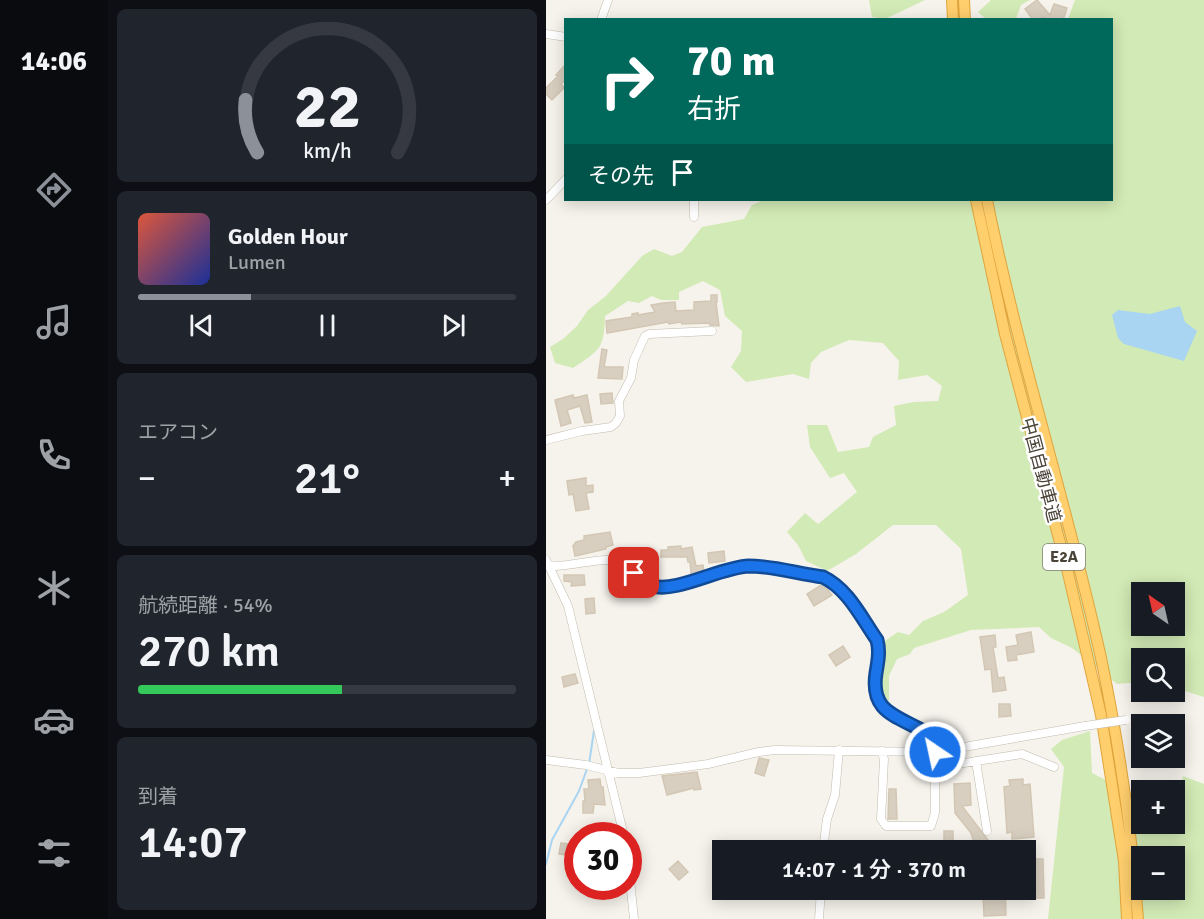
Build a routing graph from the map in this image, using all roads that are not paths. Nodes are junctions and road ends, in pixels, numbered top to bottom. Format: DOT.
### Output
graph roads {
  1 [pos="608,0"];
  2 [pos="952,0"];
  3 [pos="964,0"];
  4 [pos="602,18"];
  5 [pos="953,18"];
  6 [pos="964,18"];
  7 [pos="546,34"];
  8 [pos="564,37"];
  9 [pos="564,182"];
  10 [pos="546,200"];
  11 [pos="694,201"];
  12 [pos="976,201"];
  13 [pos="987,201"];
  14 [pos="694,218"];
  15 [pos="712,331"];
  16 [pos="546,440"];
  17 [pos="547,564"];
  18 [pos="1126,720"];
  19 [pos="839,750"];
  20 [pos="881,751"];
  21 [pos="937,755"];
  22 [pos="546,760"];
  23 [pos="976,761"];
  24 [pos="1054,767"];
  25 [pos="607,770"];
  26 [pos="620,822"];
  27 [pos="987,831"];
  28 [pos="824,840"];
  29 [pos="632,900"];
  30 [pos="820,900"];
  31 [pos="634,919"];
  32 [pos="819,919"];
  33 [pos="1127,919"];
  34 [pos="1138,919"];
  1 -- 4 [label="street"];
  2 -- 5 [label="highway"];
  3 -- 6 [label="highway"];
  7 -- 8 [label="street"];
  9 -- 10 [label="street"];
  11 -- 14 [label="street"];
  12 -- 33 [label="highway, 中国自動車道 / E2A"];
  13 -- 34 [label="highway, 中国自動車道 / E2A"];
  15 -- 16 [label="street"];
  17 -- 21 [label="street"];
  17 -- 25 [label="street"];
  18 -- 21 [label="street, bridge"];
  19 -- 20 [label="street"];
  19 -- 25 [label="street"];
  19 -- 28 [label="street"];
  20 -- 21 [label="street"];
  20 -- 21 [label="street"];
  21 -- 23 [label="street"];
  22 -- 25 [label="street"];
  23 -- 24 [label="street"];
  23 -- 27 [label="street"];
  25 -- 26 [label="street"];
  29 -- 31 [label="street"];
  30 -- 32 [label="street"];
}
